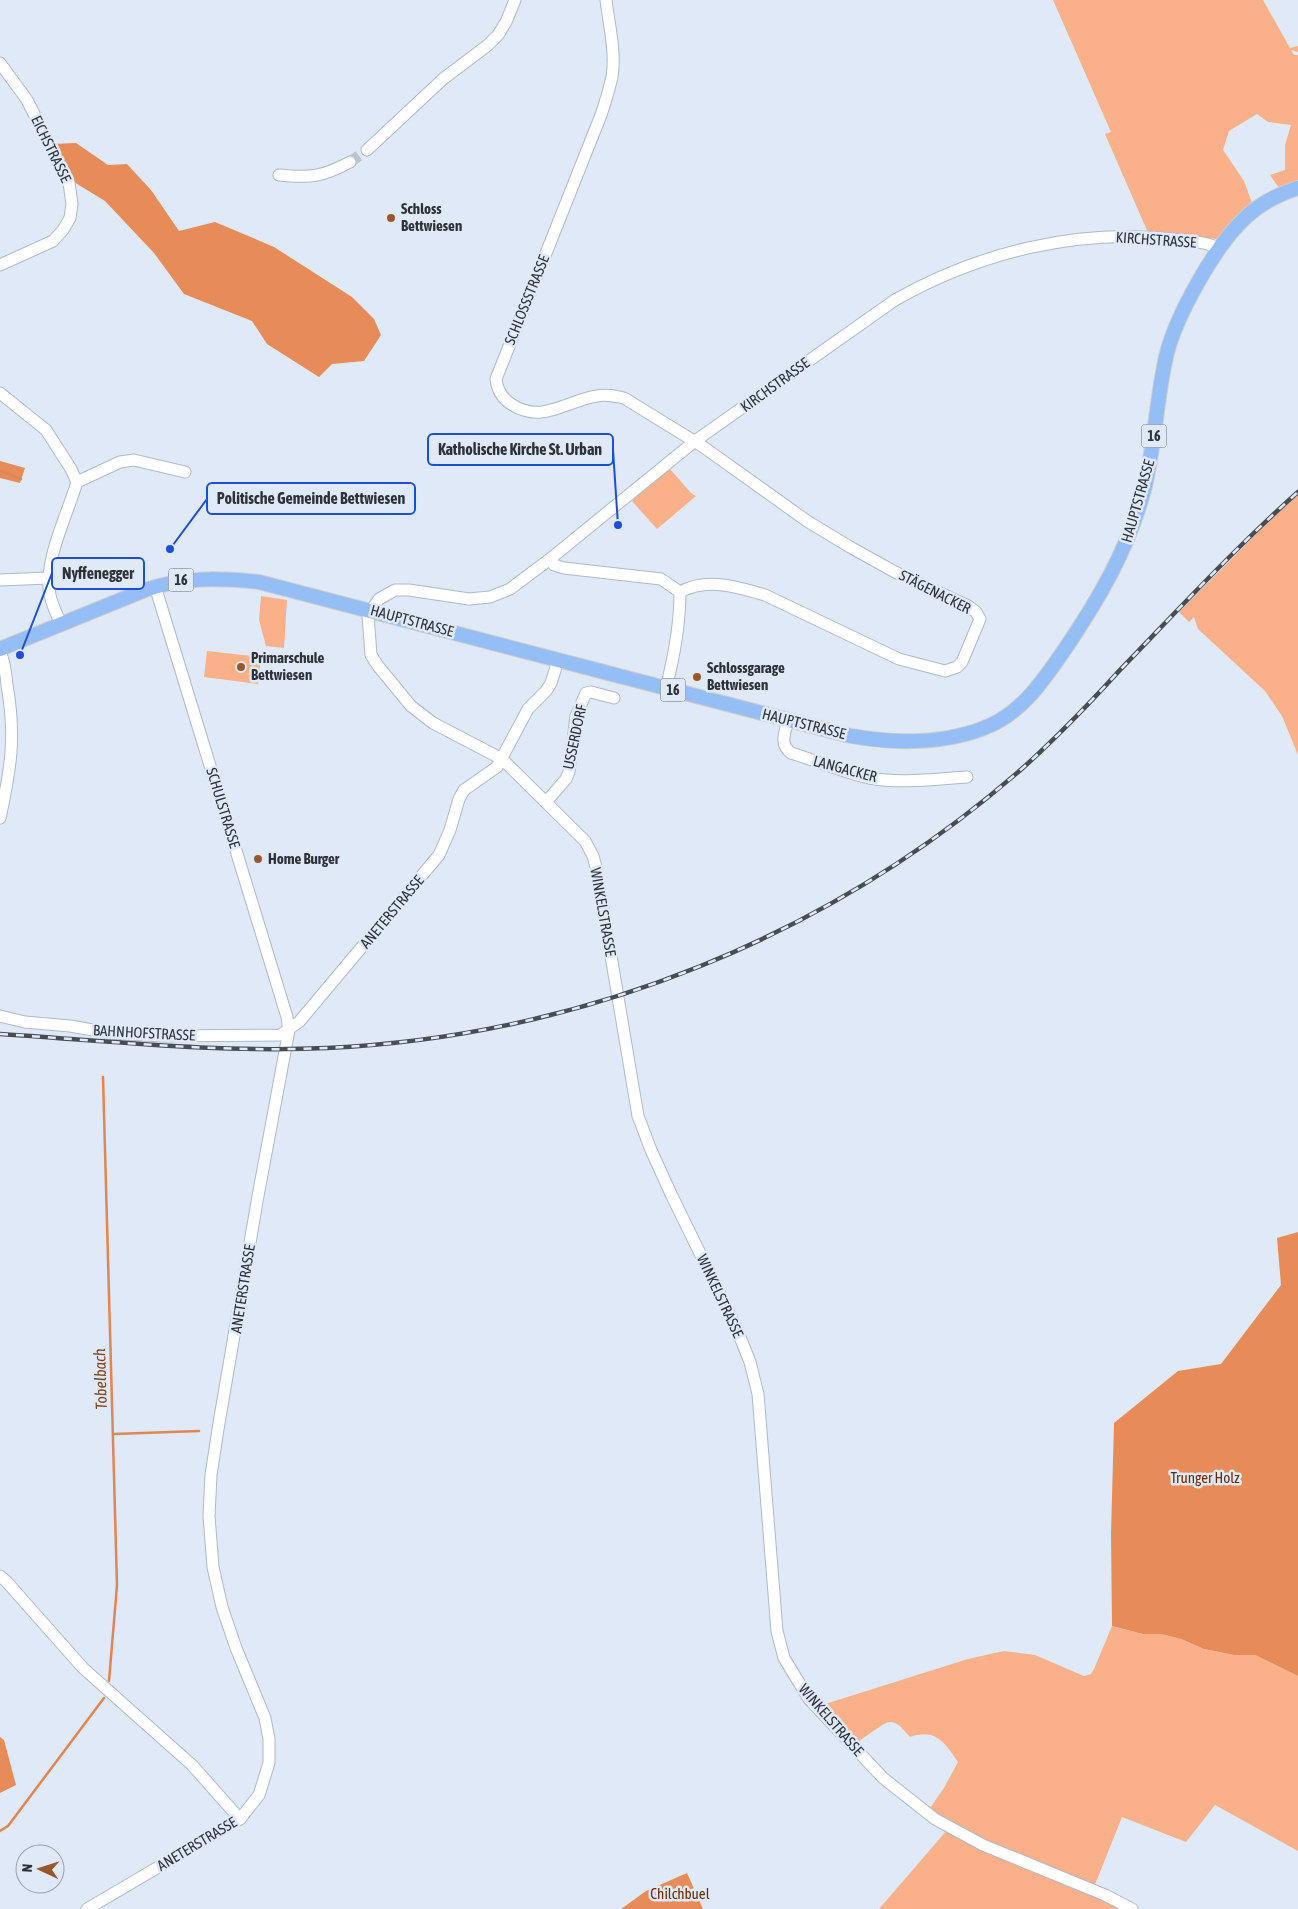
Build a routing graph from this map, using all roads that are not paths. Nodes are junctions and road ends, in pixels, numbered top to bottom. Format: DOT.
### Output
graph roads {
  1 [pos="515,0"];
  2 [pos="606,0"];
  3 [pos="0,63"];
  4 [pos="367,150"];
  5 [pos="350,162"];
  6 [pos="280,175"];
  7 [pos="1298,188"];
  8 [pos="1220,249"];
  9 [pos="0,264"];
  10 [pos="0,393"];
  11 [pos="695,441"];
  12 [pos="185,472"];
  13 [pos="77,482"];
  14 [pos="550,559"];
  15 [pos="48,578"];
  16 [pos="0,580"];
  17 [pos="155,586"];
  18 [pos="680,592"];
  19 [pos="371,610"];
  20 [pos="61,624"];
  21 [pos="0,650"];
  22 [pos="558,660"];
  23 [pos="666,688"];
  24 [pos="614,698"];
  25 [pos="788,720"];
  26 [pos="502,759"];
  27 [pos="967,777"];
  28 [pos="546,802"];
  29 [pos="0,818"];
  30 [pos="0,1016"];
  31 [pos="289,1030"];
  32 [pos="0,1576"];
  33 [pos="240,1819"];
  34 [pos="87,1909"];
  35 [pos="1132,1909"];
  1 -- 4 [label="street"];
  2 -- 11 [label="street, SCHLOSSSTRASSE"];
  3 -- 9 [label="street, EICHSTRASSE"];
  5 -- 6 [label="street"];
  7 -- 8 [label="main road, HAUPTSTRASSE / 16"];
  8 -- 11 [label="street, KIRCHSTRASSE"];
  8 -- 25 [label="main road, HAUPTSTRASSE / 16"];
  10 -- 13 [label="street"];
  11 -- 14 [label="street, KIRCHSTRASSE"];
  11 -- 18 [label="street, STÄGENACKER"];
  12 -- 13 [label="street"];
  13 -- 15 [label="street"];
  14 -- 18 [label="street"];
  14 -- 19 [label="street, KIRCHSTRASSE"];
  15 -- 16 [label="street"];
  15 -- 20 [label="street"];
  17 -- 19 [label="main road, HAUPTSTRASSE / 16"];
  17 -- 20 [label="main road, HAUPTSTRASSE / 16"];
  17 -- 31 [label="street, SCHULSTRASSE"];
  18 -- 23 [label="street"];
  19 -- 22 [label="main road, HAUPTSTRASSE / 16"];
  19 -- 26 [label="street, WINKELSTRASSE"];
  20 -- 21 [label="main road, HAUPTSTRASSE / 16"];
  21 -- 29 [label="street"];
  22 -- 23 [label="main road, HAUPTSTRASSE / 16"];
  22 -- 26 [label="street, ANETERSTRASSE"];
  23 -- 25 [label="main road, HAUPTSTRASSE / 16"];
  24 -- 28 [label="street, USSERDORF"];
  25 -- 27 [label="street, LANGACKER"];
  26 -- 28 [label="street, WINKELSTRASSE"];
  26 -- 31 [label="street, ANETERSTRASSE"];
  28 -- 35 [label="street, WINKELSTRASSE"];
  30 -- 31 [label="street, BAHNHOFSTRASSE"];
  31 -- 33 [label="street, ANETERSTRASSE"];
  32 -- 33 [label="street"];
  33 -- 34 [label="street, ANETERSTRASSE"];
}
